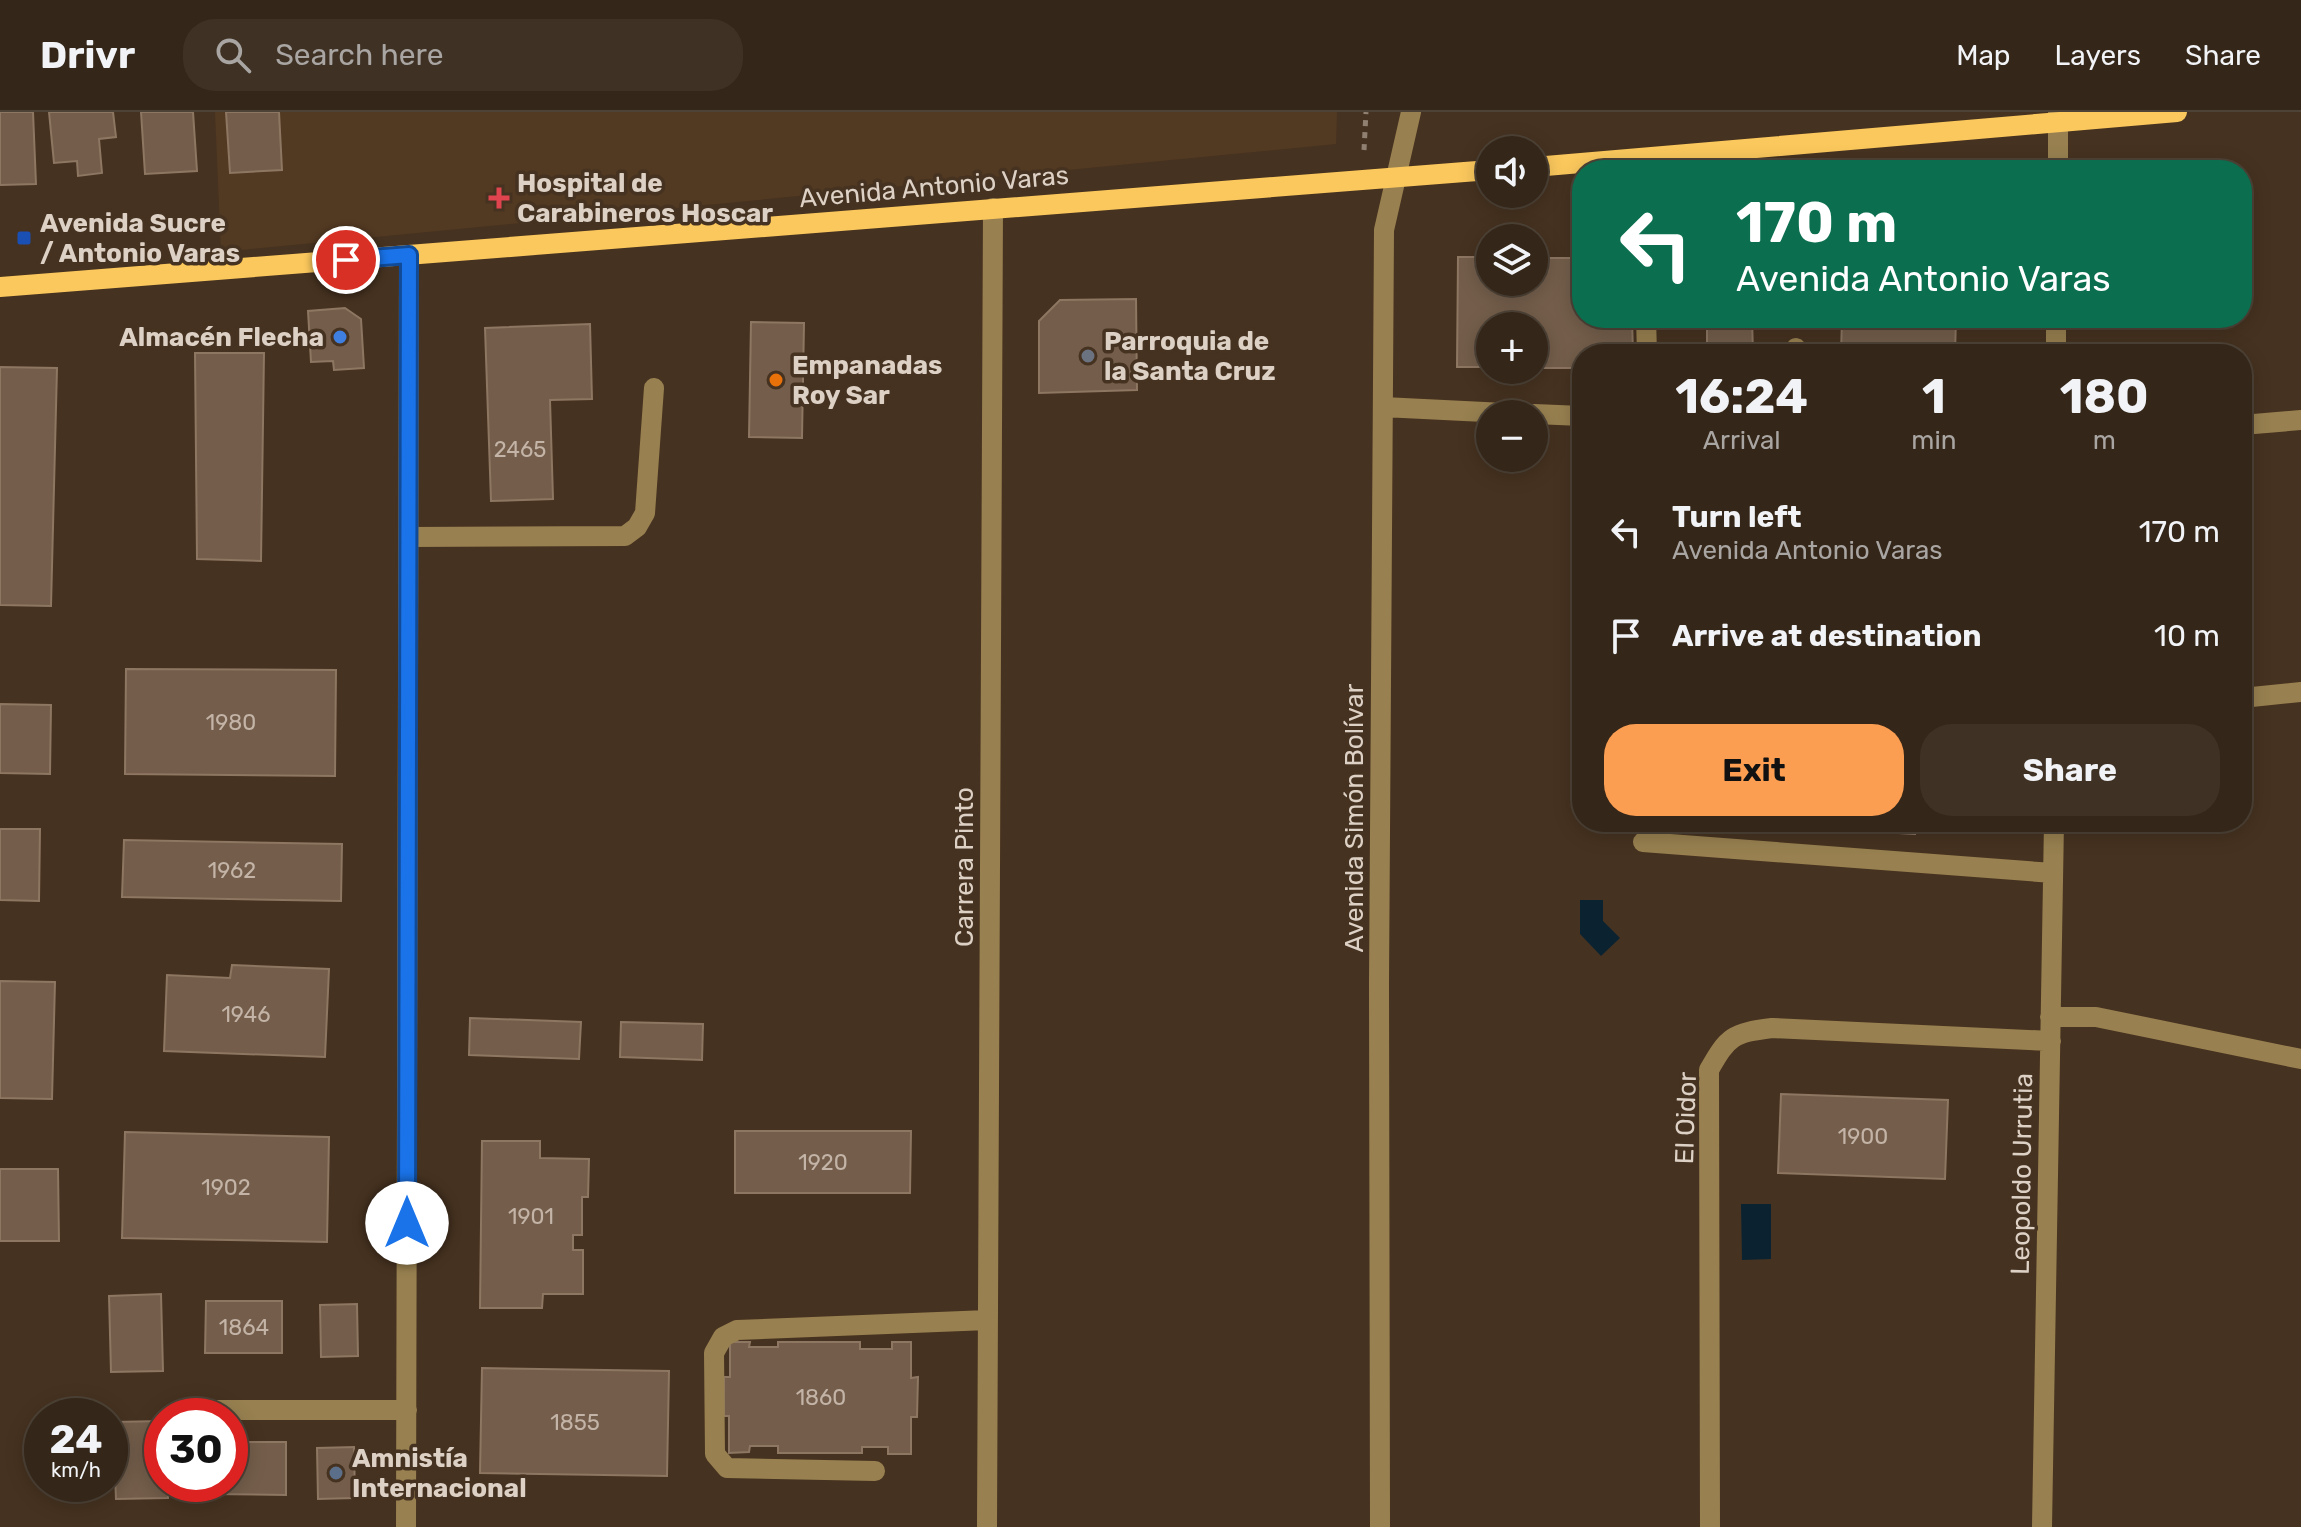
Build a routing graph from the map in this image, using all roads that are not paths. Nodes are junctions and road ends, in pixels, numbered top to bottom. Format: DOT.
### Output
graph roads {
  1 [pos="1411,112"];
  2 [pos="2177,112"];
  3 [pos="2058,117"];
  4 [pos="1674,160"];
  5 [pos="2058,160"];
  6 [pos="1572,166"];
  7 [pos="1548,167"];
  8 [pos="1476,171"];
  9 [pos="1396,177"];
  10 [pos="993,208"];
  11 [pos="409,255"];
  12 [pos="0,287"];
  13 [pos="654,388"];
  14 [pos="1383,407"];
  15 [pos="1476,412"];
  16 [pos="1548,415"];
  17 [pos="1572,416"];
  18 [pos="2301,420"];
  19 [pos="2252,424"];
  20 [pos="409,537"];
  21 [pos="2301,692"];
  22 [pos="2252,697"];
  23 [pos="2054,832"];
  24 [pos="1643,842"];
  25 [pos="2053,873"];
  26 [pos="2050,1017"];
  27 [pos="2051,1041"];
  28 [pos="2301,1059"];
  29 [pos="988,1320"];
  30 [pos="248,1410"];
  31 [pos="407,1410"];
  32 [pos="875,1471"];
  33 [pos="406,1527"];
  34 [pos="987,1527"];
  35 [pos="1380,1527"];
  36 [pos="1710,1527"];
  37 [pos="2042,1527"];
  1 -- 9 [label="street, Avenida Simón Bolívar"];
  2 -- 3 [label="main road"];
  3 -- 4 [label="main road"];
  3 -- 5 [label="street"];
  6 -- 7 [label="main road"];
  8 -- 9 [label="main road, Avenida Antonio Varas"];
  9 -- 10 [label="main road, Avenida Antonio Varas"];
  9 -- 14 [label="street, Avenida Simón Bolívar"];
  10 -- 11 [label="main road, Avenida Antonio Varas"];
  10 -- 29 [label="street, Carrera Pinto"];
  11 -- 12 [label="main road, Avenida Antonio Varas"];
  11 -- 20 [label="street"];
  13 -- 20 [label="street"];
  14 -- 15 [label="street"];
  14 -- 35 [label="street, Avenida Simón Bolívar"];
  16 -- 17 [label="street"];
  18 -- 19 [label="street"];
  20 -- 31 [label="street"];
  21 -- 22 [label="street"];
  23 -- 25 [label="street, Leopoldo Urrutia"];
  24 -- 25 [label="street"];
  25 -- 26 [label="street, Leopoldo Urrutia"];
  26 -- 27 [label="street, Leopoldo Urrutia"];
  26 -- 28 [label="street"];
  27 -- 36 [label="street, El Oidor"];
  27 -- 37 [label="street, Leopoldo Urrutia"];
  29 -- 32 [label="street"];
  29 -- 34 [label="street, Carrera Pinto"];
  30 -- 31 [label="street"];
  31 -- 33 [label="street"];
}
